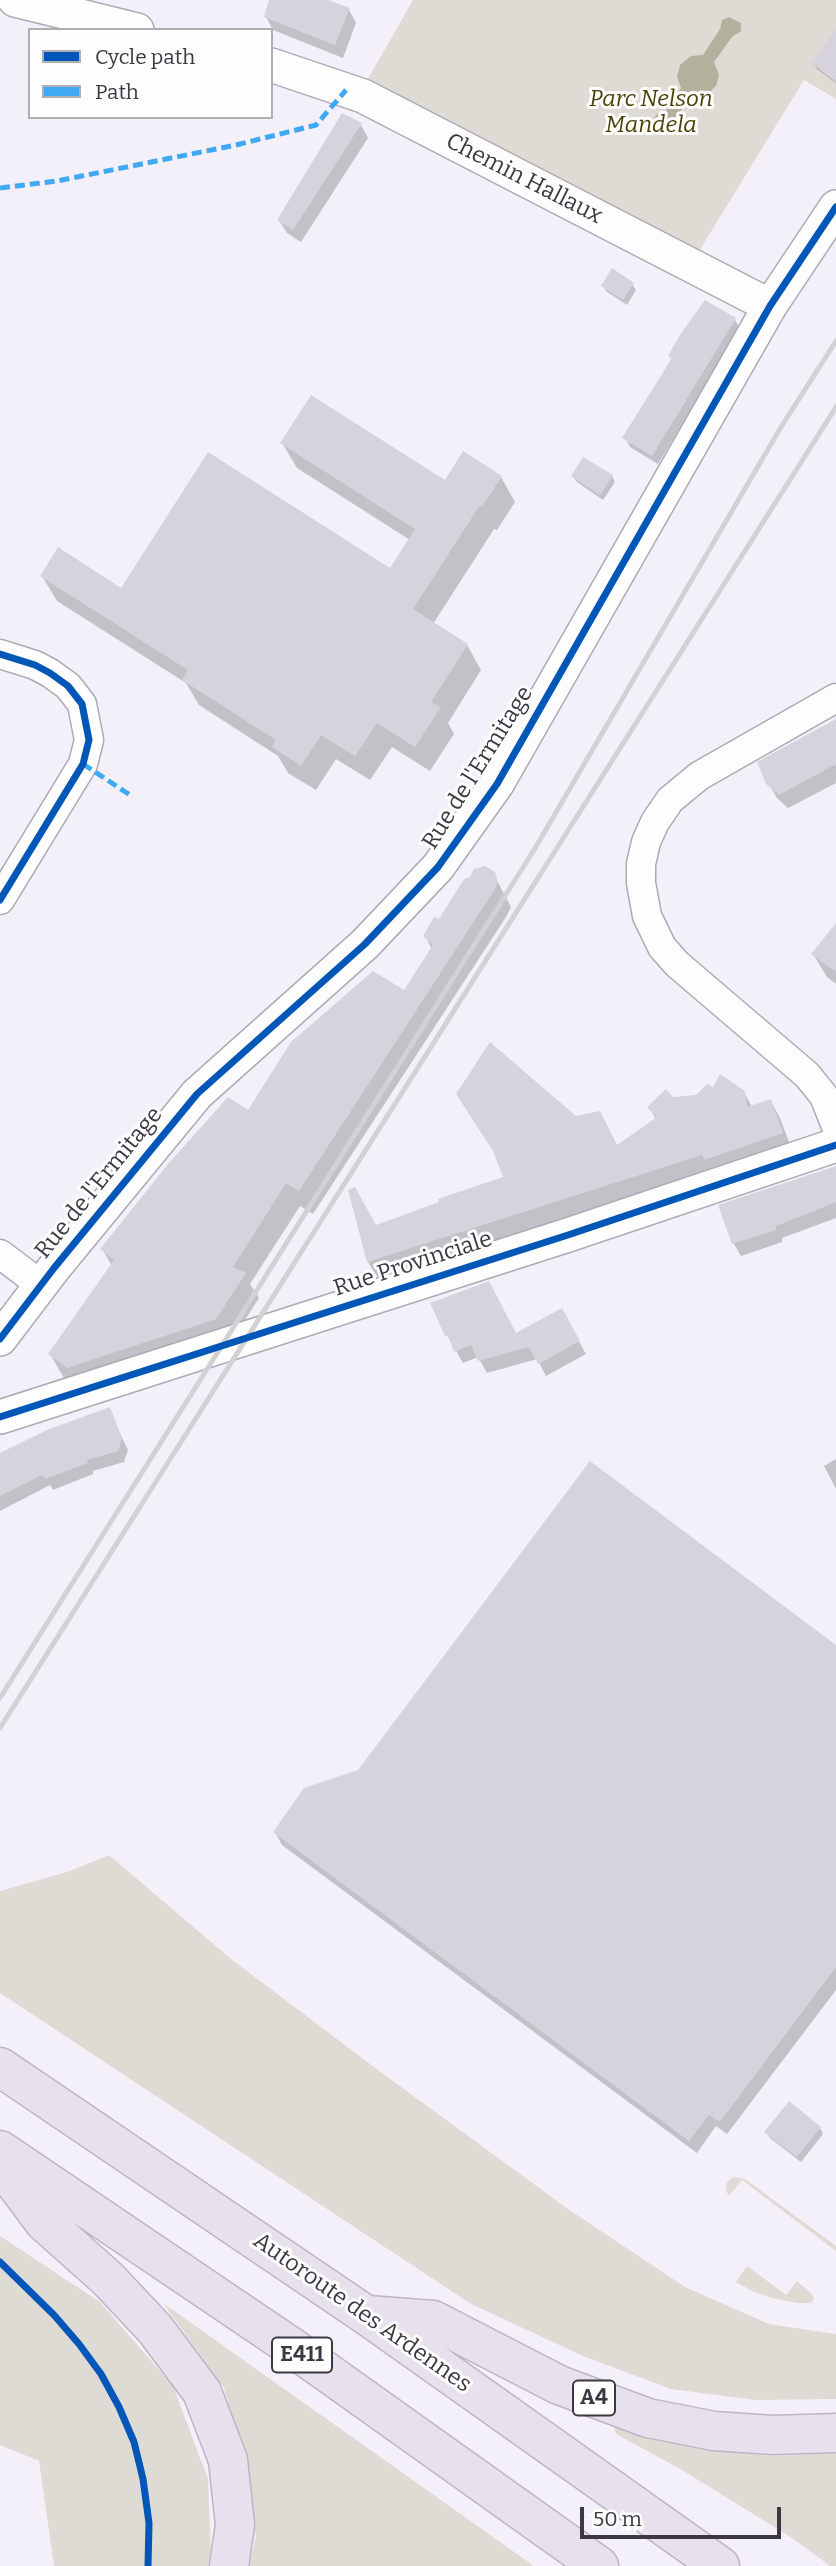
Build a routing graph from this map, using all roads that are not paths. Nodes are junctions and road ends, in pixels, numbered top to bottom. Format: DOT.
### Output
graph roads {
  1 [pos="15,0"];
  2 [pos="130,28"];
  3 [pos="273,66"];
  4 [pos="836,207"];
  5 [pos="770,306"];
  6 [pos="0,654"];
  7 [pos="836,698"];
  8 [pos="0,901"];
  9 [pos="836,1126"];
  10 [pos="836,1145"];
  11 [pos="0,1254"];
  12 [pos="41,1285"];
  13 [pos="0,1339"];
  14 [pos="0,1417"];
  15 [pos="8,2071"];
  16 [pos="0,2150"];
  17 [pos="0,2163"];
  18 [pos="366,2315"];
  19 [pos="836,2433"];
  20 [pos="229,2566"];
  21 [pos="599,2566"];
  22 [pos="720,2566"];
  1 -- 2 [label="street"];
  3 -- 5 [label="street, Chemin Hallaux"];
  4 -- 5 [label="street, Rue de l'Ermitage"];
  5 -- 12 [label="street, Rue de l'Ermitage"];
  6 -- 8 [label="street"];
  7 -- 9 [label="street"];
  10 -- 14 [label="street, Rue Provinciale"];
  11 -- 12 [label="street"];
  12 -- 13 [label="street, Rue de l'Ermitage"];
  15 -- 18 [label="highway, Autoroute des Ardennes"];
  16 -- 21 [label="highway, E411"];
  17 -- 20 [label="highway"];
  18 -- 19 [label="highway, A4"];
  18 -- 22 [label="highway, Autoroute des Ardennes"];
}
